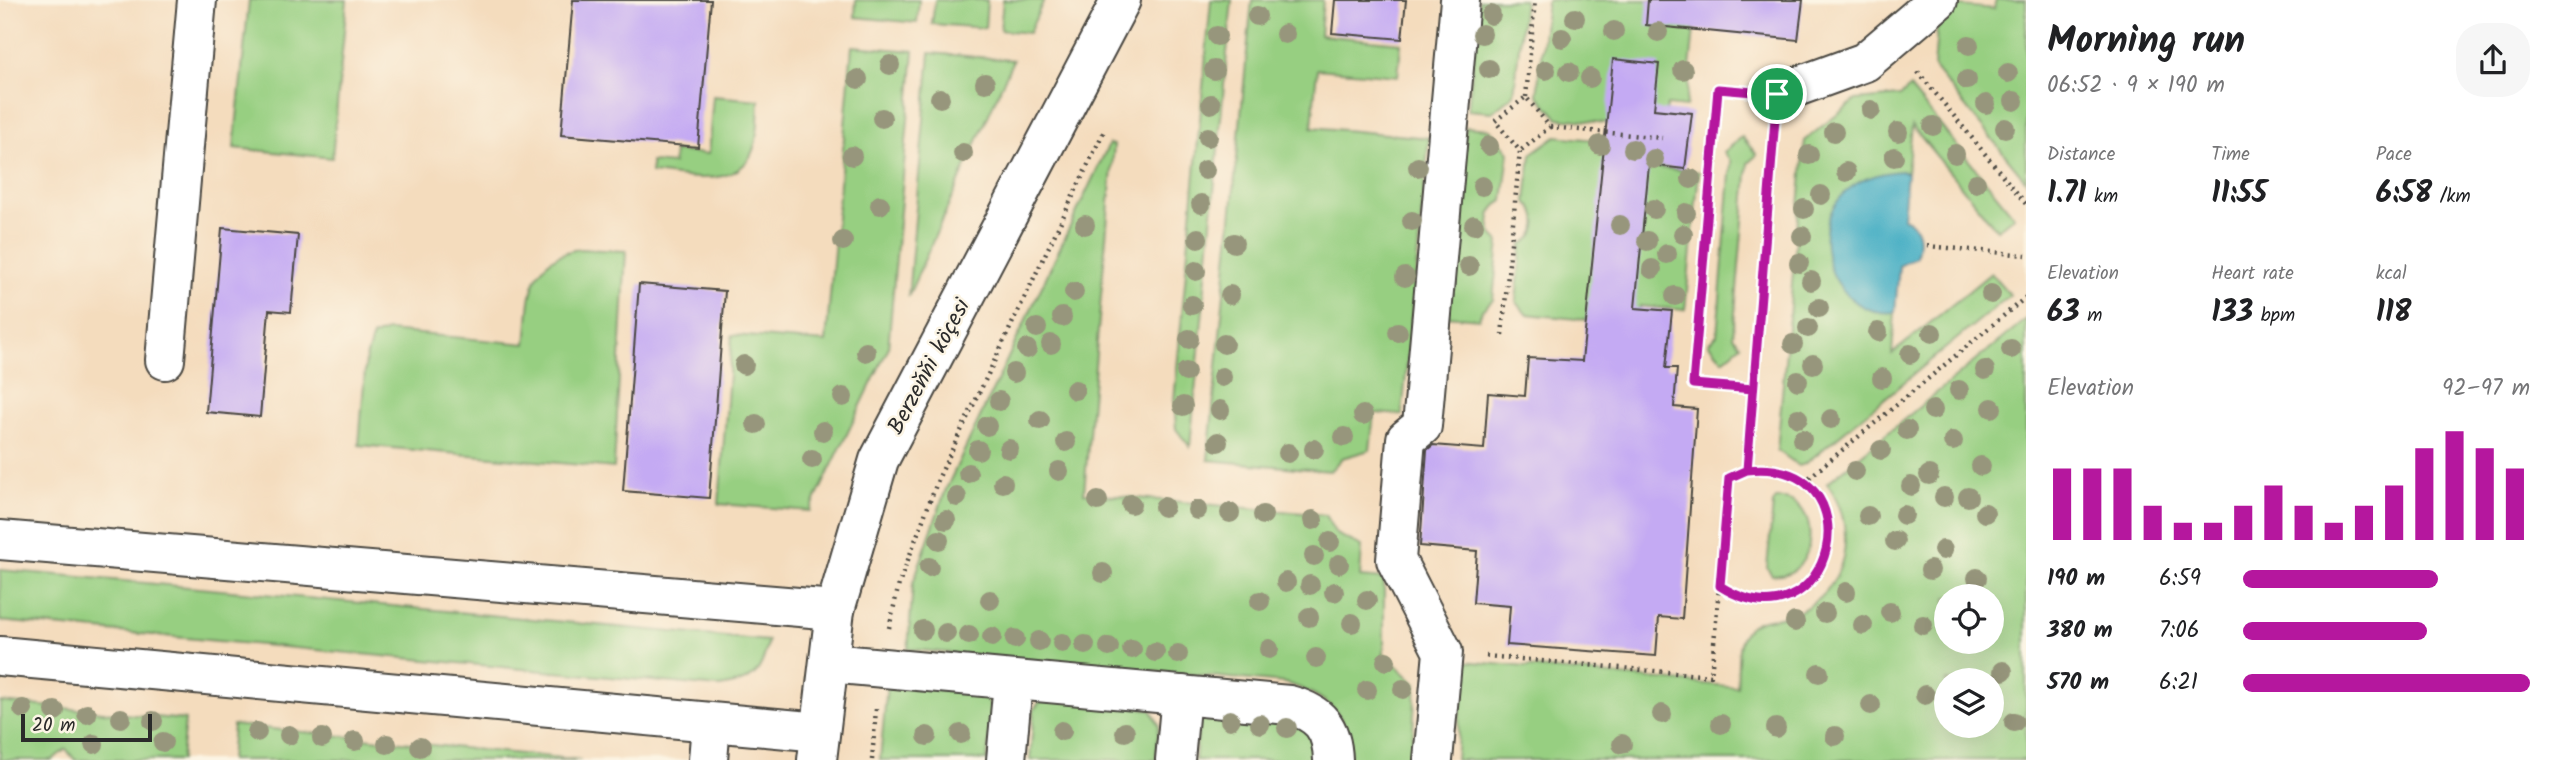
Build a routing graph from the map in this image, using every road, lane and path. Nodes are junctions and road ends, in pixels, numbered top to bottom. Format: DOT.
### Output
graph roads {
  1 [pos="197,0"];
  2 [pos="1121,0"];
  3 [pos="1460,0"];
  4 [pos="1535,0"];
  5 [pos="1938,0"];
  6 [pos="1892,41"];
  7 [pos="1777,94"];
  8 [pos="1526,97"];
  9 [pos="1550,127"];
  10 [pos="1105,129"];
  11 [pos="1661,138"];
  12 [pos="1520,151"];
  13 [pos="2026,204"];
  14 [pos="1927,246"];
  15 [pos="2026,255"];
  16 [pos="2026,296"];
  17 [pos="1502,335"];
  18 [pos="164,360"];
  19 [pos="1753,389"];
  20 [pos="1747,470"];
  21 [pos="1804,482"];
  22 [pos="0,540"];
  23 [pos="1720,586"];
  24 [pos="835,610"];
  25 [pos="1443,652"];
  26 [pos="0,656"];
  27 [pos="829,663"];
  28 [pos="880,668"];
  29 [pos="1013,681"];
  30 [pos="1181,695"];
  31 [pos="709,742"];
  32 [pos="819,746"];
  33 [pos="872,760"];
  34 [pos="1006,760"];
  35 [pos="1175,760"];
  36 [pos="1333,760"];
  37 [pos="1433,760"];
  1 -- 18 [label="street"];
  2 -- 24 [label="street, Berzeňňi köçesi"];
  3 -- 25 [label="street"];
  4 -- 8 [label="path"];
  5 -- 6 [label="street"];
  6 -- 7 [label="street"];
  6 -- 13 [label="path"];
  7 -- 19 [label="path"];
  7 -- 19 [label="path"];
  8 -- 9 [label="path"];
  8 -- 12 [label="path"];
  9 -- 11 [label="path"];
  9 -- 12 [label="path"];
  10 -- 28 [label="path"];
  12 -- 17 [label="path"];
  14 -- 15 [label="path"];
  16 -- 21 [label="path"];
  19 -- 20 [label="path"];
  20 -- 21 [label="path"];
  20 -- 23 [label="path"];
  21 -- 23 [label="path"];
  22 -- 24 [label="street"];
  23 -- 25 [label="path"];
  24 -- 27 [label="street, Berzeňňi köçesi"];
  25 -- 37 [label="street"];
  26 -- 31 [label="street"];
  27 -- 28 [label="street"];
  27 -- 32 [label="street, Berzeňňi köçesi"];
  28 -- 29 [label="street"];
  28 -- 33 [label="path"];
  29 -- 30 [label="street"];
  29 -- 34 [label="street"];
  30 -- 35 [label="street"];
  30 -- 36 [label="street"];
  31 -- 32 [label="street"];
}
